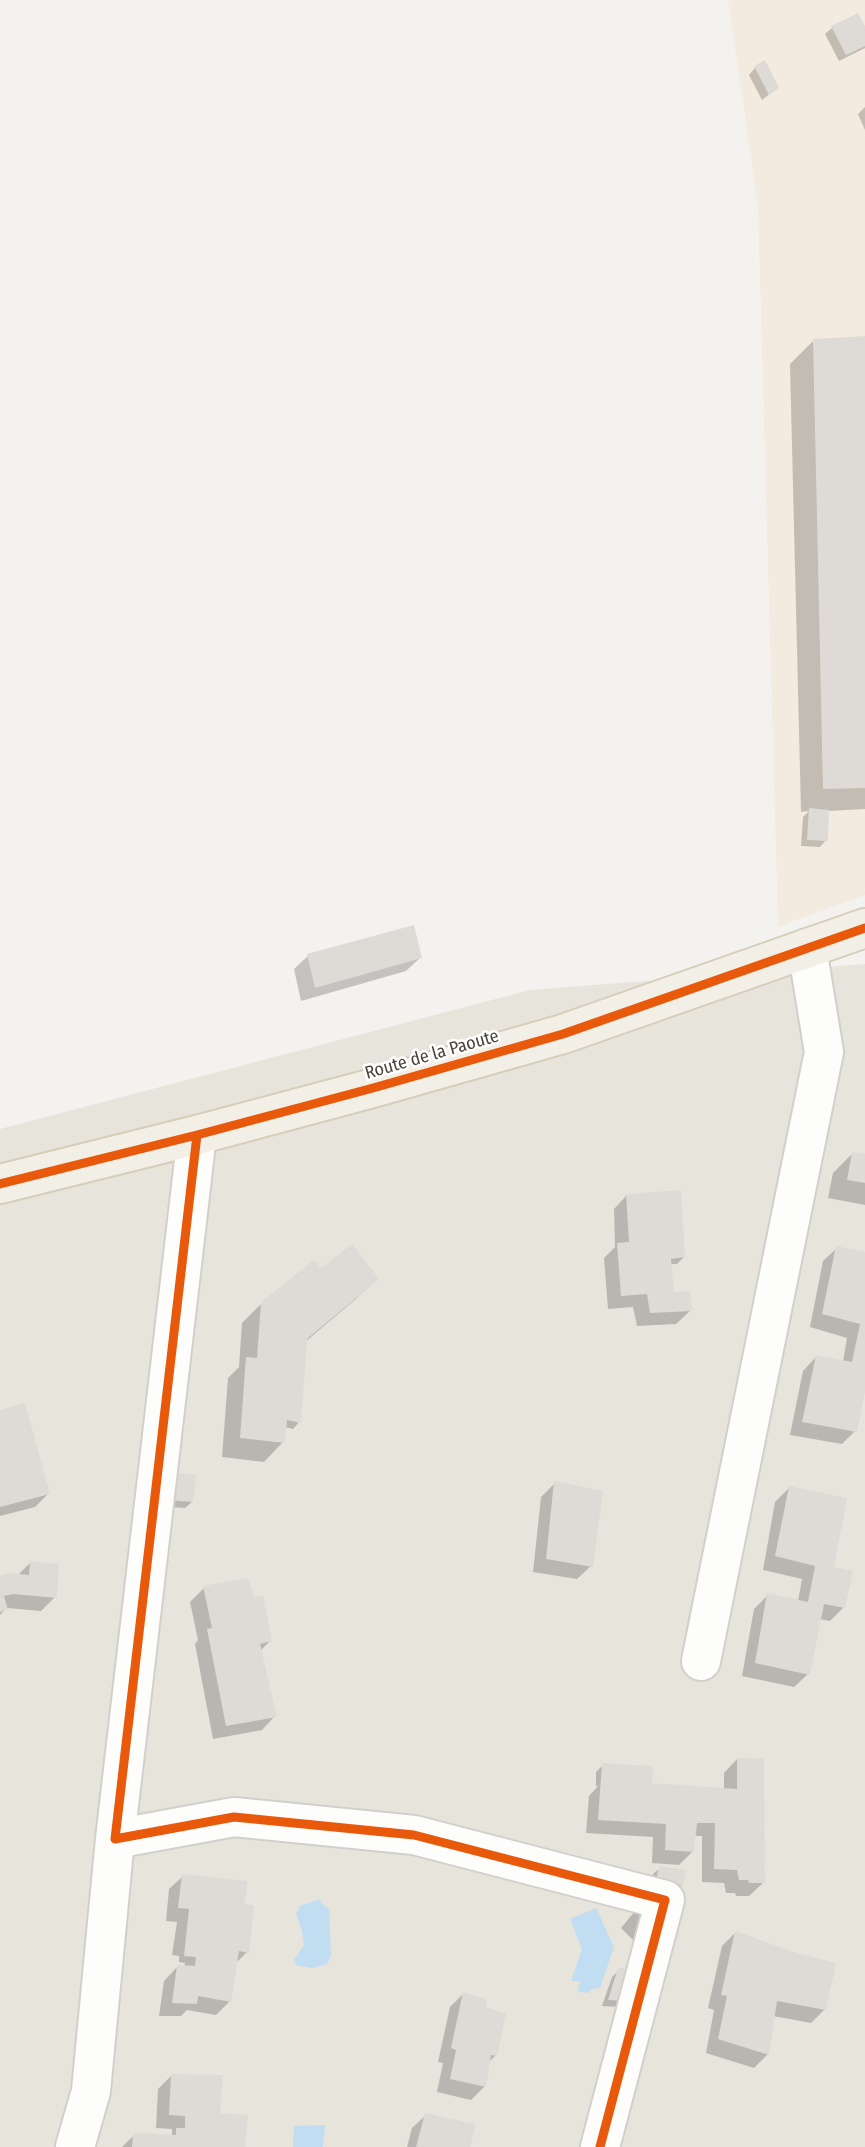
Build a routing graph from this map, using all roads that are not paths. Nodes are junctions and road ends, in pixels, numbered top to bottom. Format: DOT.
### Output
graph roads {
  1 [pos="865,928"];
  2 [pos="807,948"];
  3 [pos="197,1135"];
  4 [pos="0,1184"];
  5 [pos="701,1661"];
  6 [pos="114,1839"];
  7 [pos="75,2147"];
  8 [pos="600,2147"];
  1 -- 2 [label="main road, Route de la Paoute"];
  2 -- 3 [label="main road, Route de la Paoute"];
  2 -- 5 [label="street"];
  3 -- 4 [label="main road, Route de la Paoute"];
  3 -- 6 [label="street"];
  6 -- 7 [label="street"];
  6 -- 8 [label="street"];
}
